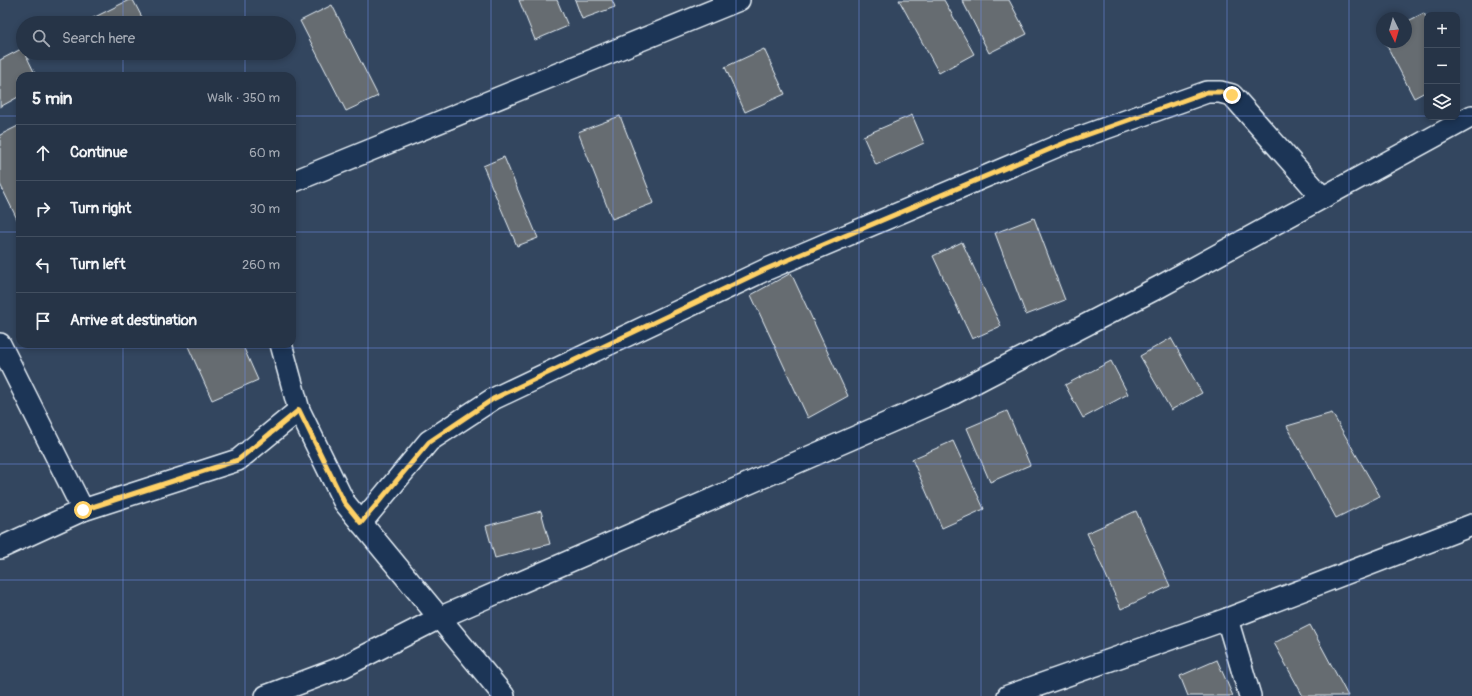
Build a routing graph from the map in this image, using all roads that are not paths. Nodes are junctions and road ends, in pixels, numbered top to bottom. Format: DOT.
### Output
graph roads {
  1 [pos="739,0"];
  2 [pos="1472,116"];
  3 [pos="296,180"];
  4 [pos="1322,197"];
  5 [pos="0,344"];
  6 [pos="282,348"];
  7 [pos="299,410"];
  8 [pos="83,510"];
  9 [pos="361,523"];
  10 [pos="1472,525"];
  11 [pos="0,548"];
  12 [pos="439,618"];
  13 [pos="1227,619"];
  14 [pos="266,696"];
  15 [pos="504,696"];
  16 [pos="1008,696"];
  17 [pos="1250,696"];
  1 -- 3 [label="street"];
  2 -- 4 [label="street"];
  4 -- 9 [label="street"];
  4 -- 12 [label="street"];
  5 -- 8 [label="street"];
  6 -- 7 [label="street"];
  7 -- 8 [label="street"];
  7 -- 9 [label="street"];
  8 -- 11 [label="street"];
  9 -- 12 [label="street"];
  10 -- 13 [label="street"];
  12 -- 14 [label="street"];
  12 -- 15 [label="street"];
  13 -- 16 [label="street"];
  13 -- 17 [label="street"];
}
